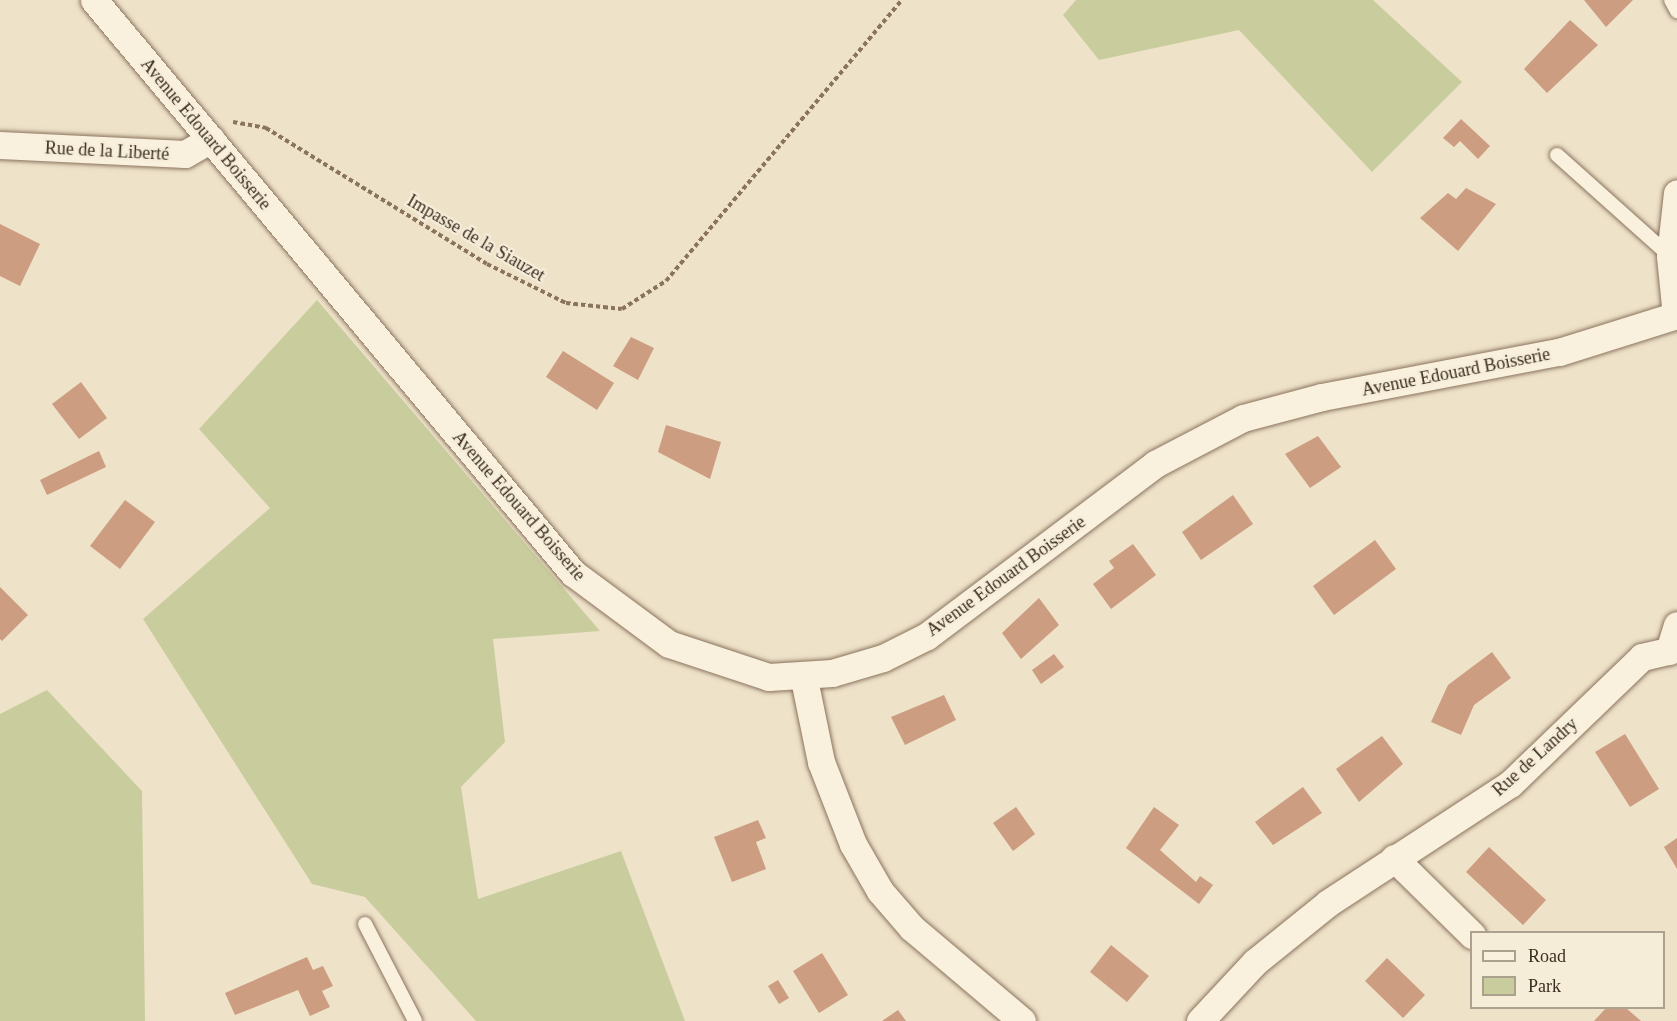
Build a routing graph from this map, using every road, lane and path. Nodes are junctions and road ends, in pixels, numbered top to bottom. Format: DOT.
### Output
graph roads {
  1 [pos="94,0"];
  2 [pos="902,0"];
  3 [pos="1671,0"];
  4 [pos="1677,11"];
  5 [pos="211,139"];
  6 [pos="0,145"];
  7 [pos="1557,155"];
  8 [pos="1677,193"];
  9 [pos="1670,256"];
  10 [pos="1676,315"];
  11 [pos="1677,625"];
  12 [pos="1673,654"];
  13 [pos="804,679"];
  14 [pos="1394,858"];
  15 [pos="365,924"];
  16 [pos="1470,933"];
  17 [pos="416,1021"];
  18 [pos="1022,1021"];
  19 [pos="1200,1021"];
  1 -- 5 [label="street, Avenue Edouard Boisserie"];
  2 -- 5 [label="path, Impasse de la Siauzet"];
  3 -- 4 [label="lane"];
  5 -- 6 [label="street, Rue de la Liberté"];
  5 -- 13 [label="street, Avenue Edouard Boisserie"];
  7 -- 9 [label="lane"];
  8 -- 9 [label="street"];
  9 -- 10 [label="street"];
  10 -- 13 [label="street, Avenue Edouard Boisserie"];
  11 -- 12 [label="street"];
  12 -- 14 [label="street, Rue de Landry"];
  13 -- 18 [label="street"];
  14 -- 16 [label="street"];
  14 -- 19 [label="street, Rue de Landry"];
  15 -- 17 [label="lane"];
}
